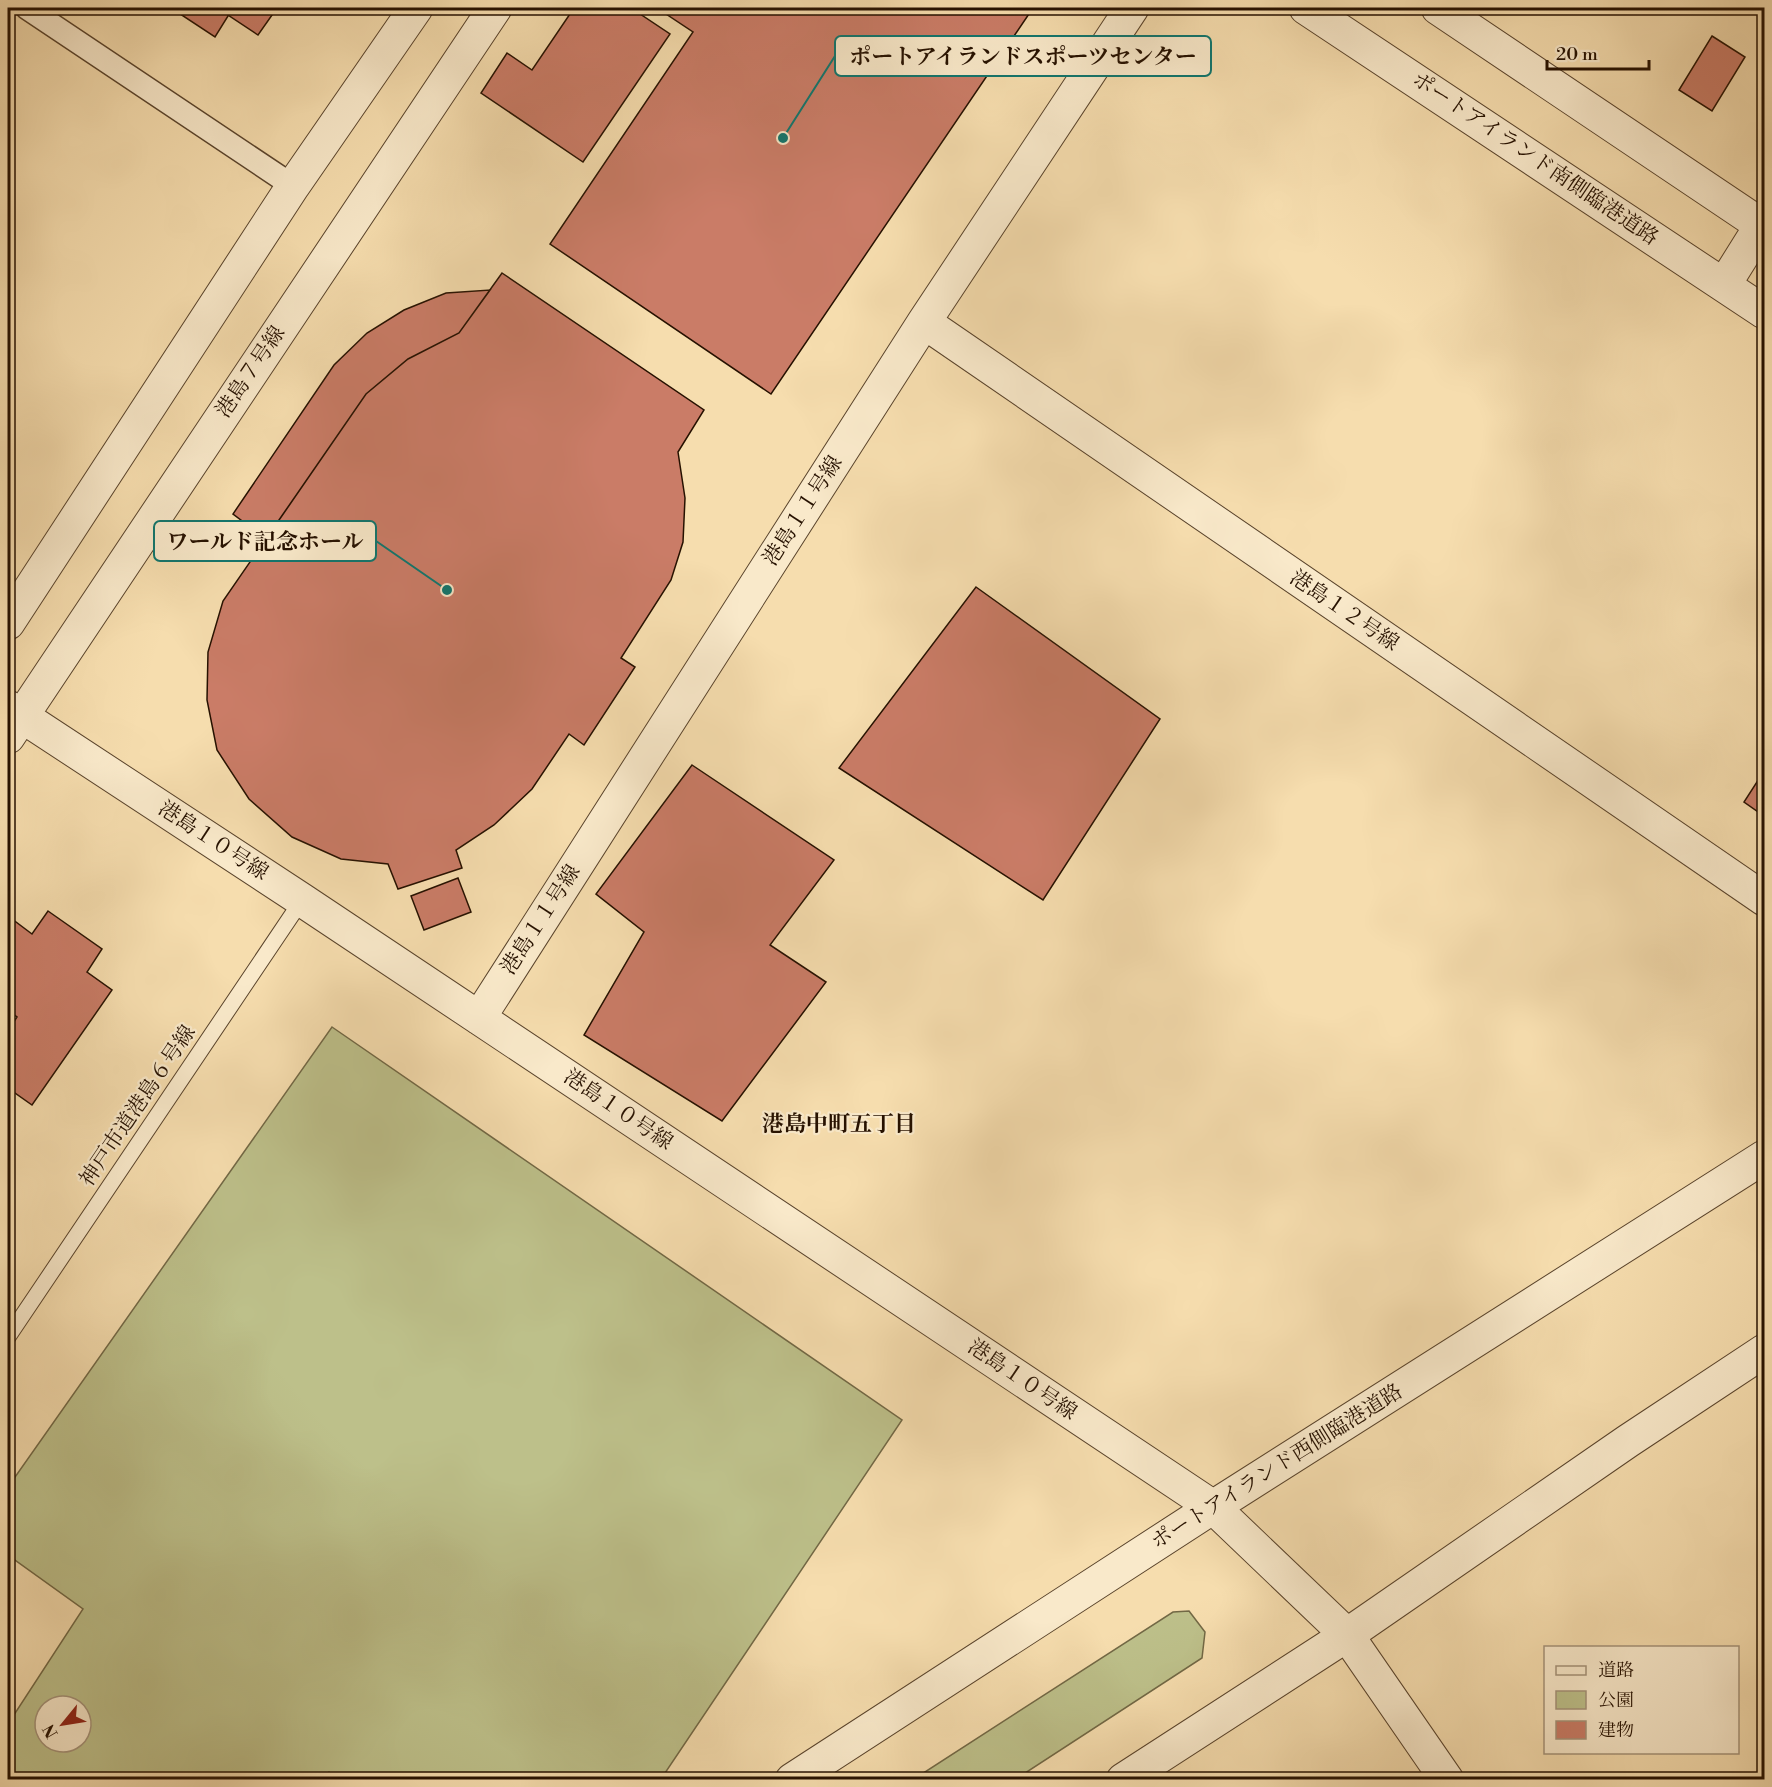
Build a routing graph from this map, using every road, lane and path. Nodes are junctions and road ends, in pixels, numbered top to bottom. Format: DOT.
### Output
graph roads {
  1 [pos="27,8"];
  2 [pos="416,8"];
  3 [pos="495,8"];
  4 [pos="1132,8"];
  5 [pos="1306,8"];
  6 [pos="1438,8"];
  7 [pos="293,186"];
  8 [pos="1764,224"];
  9 [pos="1724,285"];
  10 [pos="1764,312"];
  11 [pos="924,322"];
  12 [pos="8,623"];
  13 [pos="12,720"];
  14 [pos="1764,899"];
  15 [pos="302,900"];
  16 [pos="479,1018"];
  17 [pos="1764,1157"];
  18 [pos="8,1337"];
  19 [pos="1764,1351"];
  20 [pos="1213,1507"];
  21 [pos="1347,1635"];
  22 [pos="792,1779"];
  23 [pos="1124,1779"];
  24 [pos="1447,1779"];
  1 -- 7 [label="street"];
  2 -- 7 [label="street"];
  3 -- 13 [label="street, 港島７号線"];
  4 -- 11 [label="street, 港島１１号線"];
  5 -- 9 [label="street, ポートアイランド南側臨港道路"];
  6 -- 8 [label="street"];
  7 -- 12 [label="street"];
  8 -- 9 [label="street"];
  9 -- 10 [label="street, ポートアイランド南側臨港道路"];
  11 -- 14 [label="street, 港島１２号線"];
  11 -- 16 [label="street, 港島１１号線"];
  13 -- 15 [label="street, 港島１０号線"];
  15 -- 16 [label="street, 港島１０号線"];
  15 -- 18 [label="lane, 神戸市道港島６号線"];
  16 -- 20 [label="street, 港島１０号線"];
  17 -- 20 [label="street, ポートアイランド西側臨港道路"];
  19 -- 21 [label="street"];
  20 -- 21 [label="street, 港島１０号線"];
  20 -- 22 [label="street, ポートアイランド西側臨港道路"];
  21 -- 23 [label="street"];
  21 -- 24 [label="street, 港島１０号線"];
}
